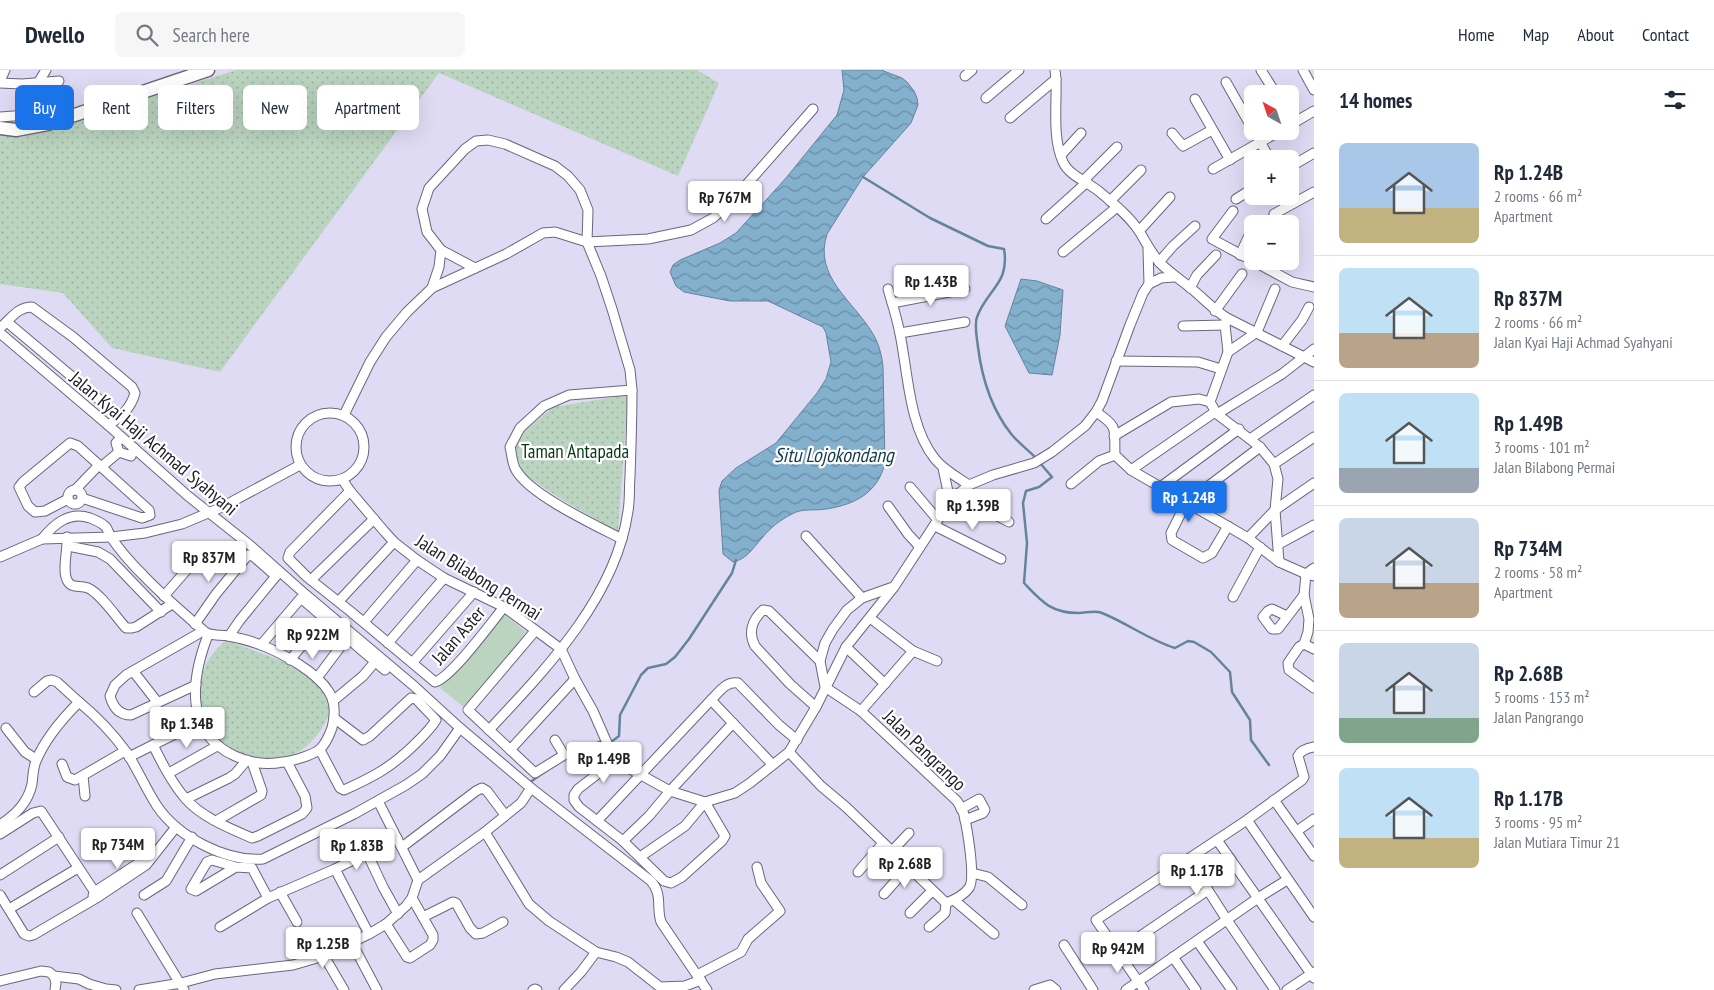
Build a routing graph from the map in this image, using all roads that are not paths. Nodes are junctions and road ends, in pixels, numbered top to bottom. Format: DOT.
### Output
graph roads {
  1 [pos="5,70"];
  2 [pos="46,70"];
  3 [pos="208,70"];
  4 [pos="1019,70"];
  5 [pos="1261,70"];
  6 [pos="1303,70"];
  7 [pos="182,74"];
  8 [pos="1055,74"];
  9 [pos="59,81"];
  10 [pos="0,82"];
  11 [pos="1226,82"];
  12 [pos="38,83"];
  13 [pos="1270,85"];
  14 [pos="1314,90"];
  15 [pos="986,98"];
  16 [pos="1196,99"];
  17 [pos="813,109"];
  18 [pos="1314,111"];
  19 [pos="74,114"];
  20 [pos="1244,114"];
  21 [pos="13,116"];
  22 [pos="0,117"];
  23 [pos="1010,118"];
  24 [pos="1299,118"];
  25 [pos="15,125"];
  26 [pos="0,128"];
  27 [pos="15,130"];
  28 [pos="1212,130"];
  29 [pos="1081,133"];
  30 [pos="1172,133"];
  31 [pos="1264,140"];
  32 [pos="1260,142"];
  33 [pos="1117,147"];
  34 [pos="1265,150"];
  35 [pos="1314,153"];
  36 [pos="1061,155"];
  37 [pos="1230,160"];
  38 [pos="1299,162"];
  39 [pos="1213,169"];
  40 [pos="1141,170"];
  41 [pos="1086,181"];
  42 [pos="1314,192"];
  43 [pos="1244,194"];
  44 [pos="1170,197"];
  45 [pos="1236,198"];
  46 [pos="1114,204"];
  47 [pos="1233,211"];
  48 [pos="1274,214"];
  49 [pos="1046,219"];
  50 [pos="1195,226"];
  51 [pos="1139,231"];
  52 [pos="587,242"];
  53 [pos="1244,246"];
  54 [pos="1148,249"];
  55 [pos="441,250"];
  56 [pos="1064,252"];
  57 [pos="1216,255"];
  58 [pos="1240,255"];
  59 [pos="1244,256"];
  60 [pos="1159,262"];
  61 [pos="475,268"];
  62 [pos="1276,270"];
  63 [pos="1242,274"];
  64 [pos="1174,277"];
  65 [pos="1149,284"];
  66 [pos="1314,287"];
  67 [pos="432,288"];
  68 [pos="888,288"];
  69 [pos="965,288"];
  70 [pos="1190,288"];
  71 [pos="1275,290"];
  72 [pos="892,303"];
  73 [pos="1309,307"];
  74 [pos="1215,311"];
  75 [pos="965,322"];
  76 [pos="1226,322"];
  77 [pos="4,325"];
  78 [pos="1183,326"];
  79 [pos="1256,332"];
  80 [pos="0,333"];
  81 [pos="900,333"];
  82 [pos="1282,346"];
  83 [pos="1314,349"];
  84 [pos="1228,352"];
  85 [pos="1305,357"];
  86 [pos="1116,361"];
  87 [pos="1314,362"];
  88 [pos="1221,370"];
  89 [pos="632,390"];
  90 [pos="1314,395"];
  91 [pos="1210,402"];
  92 [pos="1096,412"];
  93 [pos="1216,413"];
  94 [pos="344,415"];
  95 [pos="120,418"];
  96 [pos="108,425"];
  97 [pos="1239,430"];
  98 [pos="120,436"];
  99 [pos="1114,436"];
  100 [pos="1314,437"];
  101 [pos="1250,439"];
  102 [pos="1260,447"];
  103 [pos="134,448"];
  104 [pos="119,452"];
  105 [pos="1115,455"];
  106 [pos="1274,464"];
  107 [pos="300,465"];
  108 [pos="100,466"];
  109 [pos="943,468"];
  110 [pos="1131,470"];
  111 [pos="342,479"];
  112 [pos="1314,483"];
  113 [pos="1071,484"];
  114 [pos="968,485"];
  115 [pos="910,487"];
  116 [pos="1159,488"];
  117 [pos="75,490"];
  118 [pos="350,491"];
  119 [pos="953,497"];
  120 [pos="82,498"];
  121 [pos="70,501"];
  122 [pos="1186,503"];
  123 [pos="888,506"];
  124 [pos="1275,510"];
  125 [pos="208,512"];
  126 [pos="68,517"];
  127 [pos="374,519"];
  128 [pos="1009,522"];
  129 [pos="936,523"];
  130 [pos="1314,525"];
  131 [pos="1228,526"];
  132 [pos="806,536"];
  133 [pos="111,537"];
  134 [pos="1248,538"];
  135 [pos="42,539"];
  136 [pos="622,539"];
  137 [pos="68,542"];
  138 [pos="394,542"];
  139 [pos="1279,544"];
  140 [pos="920,547"];
  141 [pos="1260,547"];
  142 [pos="0,557"];
  143 [pos="197,558"];
  144 [pos="1001,559"];
  145 [pos="416,560"];
  146 [pos="1279,562"];
  147 [pos="1312,573"];
  148 [pos="276,576"];
  149 [pos="444,578"];
  150 [pos="311,580"];
  151 [pos="894,586"];
  152 [pos="474,592"];
  153 [pos="1304,595"];
  154 [pos="164,596"];
  155 [pos="1234,597"];
  156 [pos="301,598"];
  157 [pos="862,598"];
  158 [pos="339,601"];
  159 [pos="172,604"];
  160 [pos="504,607"];
  161 [pos="161,612"];
  162 [pos="1287,616"];
  163 [pos="870,618"];
  164 [pos="324,619"];
  165 [pos="364,622"];
  166 [pos="195,624"];
  167 [pos="535,631"];
  168 [pos="206,633"];
  169 [pos="229,636"];
  170 [pos="347,638"];
  171 [pos="388,643"];
  172 [pos="1304,644"];
  173 [pos="262,645"];
  174 [pos="846,647"];
  175 [pos="561,649"];
  176 [pos="1314,649"];
  177 [pos="914,651"];
  178 [pos="290,660"];
  179 [pos="820,661"];
  180 [pos="937,661"];
  181 [pos="375,662"];
  182 [pos="413,662"];
  183 [pos="385,670"];
  184 [pos="133,671"];
  185 [pos="317,678"];
  186 [pos="575,679"];
  187 [pos="885,684"];
  188 [pos="196,685"];
  189 [pos="825,688"];
  190 [pos="1314,688"];
  191 [pos="34,692"];
  192 [pos="711,700"];
  193 [pos="333,701"];
  194 [pos="79,702"];
  195 [pos="158,703"];
  196 [pos="816,707"];
  197 [pos="861,711"];
  198 [pos="334,718"];
  199 [pos="199,722"];
  200 [pos="733,724"];
  201 [pos="6,728"];
  202 [pos="460,728"];
  203 [pos="489,730"];
  204 [pos="555,740"];
  205 [pos="796,740"];
  206 [pos="153,745"];
  207 [pos="217,746"];
  208 [pos="1314,747"];
  209 [pos="320,750"];
  210 [pos="510,750"];
  211 [pos="789,752"];
  212 [pos="127,754"];
  213 [pos="36,759"];
  214 [pos="617,759"];
  215 [pos="250,761"];
  216 [pos="287,762"];
  217 [pos="62,764"];
  218 [pos="772,764"];
  219 [pos="169,773"];
  220 [pos="641,775"];
  221 [pos="83,776"];
  222 [pos="531,788"];
  223 [pos="670,791"];
  224 [pos="85,796"];
  225 [pos="186,799"];
  226 [pos="1274,800"];
  227 [pos="378,801"];
  228 [pos="705,802"];
  229 [pos="961,809"];
  230 [pos="505,815"];
  231 [pos="1314,819"];
  232 [pos="965,820"];
  233 [pos="1247,820"];
  234 [pos="216,821"];
  235 [pos="597,821"];
  236 [pos="0,825"];
  237 [pos="176,827"];
  238 [pos="1297,831"];
  239 [pos="485,832"];
  240 [pos="909,833"];
  241 [pos="0,834"];
  242 [pos="59,837"];
  243 [pos="192,837"];
  244 [pos="397,838"];
  245 [pos="623,840"];
  246 [pos="1217,840"];
  247 [pos="883,843"];
  248 [pos="402,847"];
  249 [pos="892,851"];
  250 [pos="367,853"];
  251 [pos="1314,856"];
  252 [pos="640,858"];
  253 [pos="1188,859"];
  254 [pos="228,860"];
  255 [pos="236,866"];
  256 [pos="757,866"];
  257 [pos="908,867"];
  258 [pos="78,868"];
  259 [pos="335,869"];
  260 [pos="858,872"];
  261 [pos="972,873"];
  262 [pos="0,875"];
  263 [pos="418,880"];
  264 [pos="1287,880"];
  265 [pos="1208,890"];
  266 [pos="932,891"];
  267 [pos="280,892"];
  268 [pos="884,894"];
  269 [pos="0,895"];
  270 [pos="144,895"];
  271 [pos="94,897"];
  272 [pos="268,898"];
  273 [pos="412,898"];
  274 [pos="1258,898"];
  275 [pos="947,901"];
  276 [pos="1022,905"];
  277 [pos="8,909"];
  278 [pos="910,912"];
  279 [pos="137,913"];
  280 [pos="398,914"];
  281 [pos="423,917"];
  282 [pos="1314,917"];
  283 [pos="1227,920"];
  284 [pos="297,922"];
  285 [pos="503,922"];
  286 [pos="386,924"];
  287 [pos="220,927"];
  288 [pos="929,927"];
  289 [pos="369,934"];
  290 [pos="994,934"];
  291 [pos="1197,941"];
  292 [pos="352,943"];
  293 [pos="1064,945"];
  294 [pos="596,952"];
  295 [pos="1118,952"];
  296 [pos="324,956"];
  297 [pos="1173,957"];
  298 [pos="1313,975"];
  299 [pos="54,976"];
  300 [pos="699,977"];
  301 [pos="0,981"];
  302 [pos="1138,981"];
  303 [pos="182,987"];
  304 [pos="661,989"];
  305 [pos="55,990"];
  306 [pos="116,990"];
  307 [pos="140,990"];
  308 [pos="344,990"];
  309 [pos="377,990"];
  310 [pos="533,990"];
  311 [pos="537,990"];
  312 [pos="564,990"];
  313 [pos="708,990"];
  314 [pos="1034,990"];
  315 [pos="1056,990"];
  316 [pos="1093,990"];
  317 [pos="1126,990"];
  318 [pos="1144,990"];
  319 [pos="1196,990"];
  320 [pos="1232,990"];
  321 [pos="1275,990"];
  322 [pos="1287,990"];
  1 -- 10 [label="street"];
  2 -- 12 [label="street"];
  3 -- 7 [label="main road"];
  4 -- 15 [label="street"];
  5 -- 13 [label="street"];
  6 -- 14 [label="street"];
  7 -- 19 [label="main road"];
  8 -- 23 [label="street"];
  8 -- 36 [label="street"];
  9 -- 12 [label="street"];
  10 -- 12 [label="street"];
  11 -- 20 [label="street"];
  16 -- 28 [label="street"];
  17 -- 52 [label="street"];
  18 -- 24 [label="street"];
  21 -- 22 [label="street"];
  21 -- 25 [label="street"];
  26 -- 27 [label="main road"];
  28 -- 30 [label="street"];
  28 -- 37 [label="street"];
  29 -- 36 [label="street"];
  31 -- 32 [label="street"];
  32 -- 34 [label="street"];
  32 -- 37 [label="street"];
  33 -- 41 [label="street"];
  35 -- 38 [label="street"];
  36 -- 41 [label="street"];
  37 -- 39 [label="street"];
  40 -- 46 [label="street"];
  41 -- 46 [label="street"];
  41 -- 49 [label="street"];
  42 -- 48 [label="street"];
  43 -- 45 [label="street"];
  44 -- 51 [label="street"];
  46 -- 51 [label="street"];
  46 -- 56 [label="street"];
  47 -- 58 [label="street"];
  50 -- 60 [label="street"];
  51 -- 54 [label="street"];
  52 -- 55 [label="street"];
  52 -- 61 [label="street"];
  52 -- 89 [label="street"];
  53 -- 58 [label="street"];
  54 -- 60 [label="street"];
  54 -- 65 [label="street"];
  55 -- 61 [label="street"];
  55 -- 67 [label="street"];
  57 -- 70 [label="street"];
  58 -- 59 [label="street"];
  60 -- 64 [label="street"];
  61 -- 67 [label="street"];
  62 -- 66 [label="street"];
  63 -- 74 [label="street"];
  64 -- 65 [label="street"];
  64 -- 70 [label="street"];
  65 -- 86 [label="street"];
  67 -- 94 [label="street"];
  68 -- 72 [label="street"];
  69 -- 72 [label="street"];
  70 -- 74 [label="street"];
  71 -- 79 [label="street"];
  72 -- 81 [label="street"];
  73 -- 82 [label="street"];
  74 -- 76 [label="street"];
  75 -- 81 [label="street"];
  76 -- 78 [label="street"];
  76 -- 79 [label="street"];
  76 -- 84 [label="street"];
  77 -- 95 [label="street"];
  77 -- 95 [label="street"];
  79 -- 82 [label="street"];
  79 -- 84 [label="street"];
  80 -- 96 [label="street, Jalan Kyai Haji Achmad Syahyani"];
  81 -- 109 [label="street"];
  82 -- 85 [label="street"];
  83 -- 85 [label="street"];
  84 -- 88 [label="street"];
  85 -- 87 [label="street"];
  85 -- 93 [label="street"];
  86 -- 88 [label="street"];
  86 -- 92 [label="street"];
  88 -- 91 [label="street"];
  89 -- 136 [label="street"];
  89 -- 136 [label="street"];
  90 -- 101 [label="street"];
  91 -- 93 [label="street"];
  91 -- 99 [label="street"];
  92 -- 99 [label="street"];
  92 -- 114 [label="street"];
  93 -- 97 [label="street"];
  93 -- 110 [label="street"];
  94 -- 107 [label="street"];
  94 -- 111 [label="street"];
  95 -- 96 [label="street"];
  96 -- 98 [label="street, Jalan Kyai Haji Achmad Syahyani"];
  97 -- 101 [label="street"];
  97 -- 116 [label="street"];
  98 -- 103 [label="street, Jalan Kyai Haji Achmad Syahyani"];
  98 -- 104 [label="street"];
  99 -- 105 [label="street"];
  100 -- 106 [label="street"];
  101 -- 102 [label="street"];
  102 -- 106 [label="street"];
  102 -- 122 [label="street"];
  103 -- 104 [label="street"];
  103 -- 125 [label="street, Jalan Kyai Haji Achmad Syahyani"];
  104 -- 108 [label="street"];
  105 -- 110 [label="street"];
  105 -- 113 [label="street"];
  106 -- 124 [label="street"];
  107 -- 111 [label="street"];
  107 -- 125 [label="street"];
  108 -- 117 [label="street"];
  108 -- 120 [label="street"];
  108 -- 121 [label="street"];
  109 -- 114 [label="street"];
  109 -- 119 [label="street"];
  110 -- 116 [label="street"];
  111 -- 118 [label="street, Jalan Bilabong Permai"];
  112 -- 124 [label="street"];
  114 -- 119 [label="street"];
  115 -- 129 [label="street"];
  116 -- 122 [label="street"];
  117 -- 120 [label="street"];
  117 -- 121 [label="street"];
  118 -- 127 [label="street, Jalan Bilabong Permai"];
  118 -- 150 [label="street"];
  119 -- 128 [label="street"];
  119 -- 129 [label="street"];
  120 -- 121 [label="street"];
  121 -- 126 [label="street"];
  122 -- 131 [label="street"];
  122 -- 131 [label="street"];
  123 -- 140 [label="street"];
  124 -- 134 [label="street"];
  124 -- 139 [label="street"];
  125 -- 133 [label="street"];
  125 -- 202 [label="street, Jalan Kyai Haji Achmad Syahyani"];
  126 -- 133 [label="street"];
  126 -- 135 [label="street"];
  127 -- 138 [label="street, Jalan Bilabong Permai"];
  127 -- 150 [label="street"];
  129 -- 140 [label="street"];
  129 -- 144 [label="street"];
  130 -- 139 [label="street"];
  131 -- 134 [label="street"];
  132 -- 157 [label="street"];
  133 -- 137 [label="street"];
  133 -- 154 [label="street"];
  134 -- 141 [label="street"];
  135 -- 137 [label="street"];
  135 -- 142 [label="street"];
  136 -- 175 [label="street"];
  137 -- 161 [label="street"];
  137 -- 161 [label="street"];
  138 -- 145 [label="street, Jalan Bilabong Permai"];
  138 -- 158 [label="street"];
  139 -- 146 [label="street"];
  140 -- 151 [label="street"];
  141 -- 146 [label="street"];
  141 -- 155 [label="street"];
  143 -- 154 [label="street"];
  145 -- 149 [label="street, Jalan Bilabong Permai"];
  145 -- 165 [label="street"];
  146 -- 147 [label="street"];
  147 -- 153 [label="street"];
  148 -- 156 [label="street"];
  148 -- 166 [label="street"];
  148 -- 169 [label="street"];
  149 -- 152 [label="street, Jalan Bilabong Permai"];
  149 -- 171 [label="street"];
  150 -- 158 [label="street"];
  151 -- 157 [label="street"];
  151 -- 163 [label="street"];
  152 -- 160 [label="street, Jalan Bilabong Permai"];
  152 -- 182 [label="street"];
  153 -- 162 [label="street"];
  153 -- 172 [label="street"];
  154 -- 159 [label="street"];
  156 -- 164 [label="street"];
  156 -- 173 [label="street"];
  157 -- 179 [label="street"];
  158 -- 165 [label="street"];
  159 -- 161 [label="street"];
  159 -- 166 [label="street"];
  160 -- 167 [label="street, Jalan Bilabong Permai"];
  160 -- 182 [label="street, Jalan Aster"];
  163 -- 174 [label="street"];
  163 -- 177 [label="street"];
  164 -- 170 [label="street"];
  164 -- 178 [label="street"];
  165 -- 171 [label="street"];
  166 -- 168 [label="street"];
  167 -- 175 [label="street, Jalan Bilabong Permai"];
  167 -- 203 [label="street"];
  168 -- 169 [label="street"];
  168 -- 184 [label="street"];
  168 -- 188 [label="street"];
  169 -- 173 [label="street"];
  170 -- 181 [label="street"];
  170 -- 185 [label="street"];
  171 -- 182 [label="street"];
  172 -- 176 [label="street"];
  172 -- 190 [label="street"];
  173 -- 178 [label="street"];
  174 -- 187 [label="street"];
  174 -- 189 [label="street"];
  175 -- 186 [label="street"];
  175 -- 203 [label="street"];
  177 -- 180 [label="street"];
  177 -- 187 [label="street"];
  178 -- 185 [label="street"];
  179 -- 189 [label="street"];
  179 -- 196 [label="street"];
  181 -- 183 [label="street"];
  181 -- 193 [label="street"];
  184 -- 195 [label="street"];
  184 -- 195 [label="street"];
  185 -- 193 [label="street"];
  186 -- 210 [label="street"];
  186 -- 214 [label="street"];
  187 -- 197 [label="street"];
  188 -- 195 [label="street"];
  188 -- 199 [label="street"];
  189 -- 196 [label="street"];
  189 -- 197 [label="street, Jalan Pangrango"];
  191 -- 194 [label="street"];
  192 -- 200 [label="street"];
  192 -- 205 [label="street"];
  192 -- 220 [label="street"];
  193 -- 198 [label="street"];
  194 -- 212 [label="street"];
  194 -- 213 [label="street"];
  196 -- 205 [label="street"];
  197 -- 229 [label="street, Jalan Pangrango"];
  198 -- 209 [label="street"];
  198 -- 209 [label="street"];
  199 -- 206 [label="street"];
  199 -- 207 [label="street"];
  200 -- 218 [label="street"];
  200 -- 223 [label="street"];
  201 -- 213 [label="street"];
  202 -- 222 [label="street, Jalan Kyai Haji Achmad Syahyani"];
  202 -- 227 [label="street"];
  203 -- 210 [label="street"];
  204 -- 210 [label="street"];
  205 -- 211 [label="street"];
  206 -- 212 [label="street"];
  206 -- 219 [label="street"];
  207 -- 215 [label="street"];
  207 -- 219 [label="street"];
  208 -- 226 [label="street"];
  209 -- 216 [label="street"];
  211 -- 218 [label="street"];
  211 -- 247 [label="street"];
  212 -- 221 [label="street"];
  212 -- 237 [label="street"];
  213 -- 236 [label="street"];
  214 -- 220 [label="street"];
  214 -- 235 [label="street"];
  215 -- 216 [label="street"];
  215 -- 225 [label="street"];
  215 -- 234 [label="street"];
  216 -- 234 [label="street"];
  217 -- 221 [label="street"];
  218 -- 228 [label="street"];
  219 -- 225 [label="street"];
  220 -- 223 [label="street"];
  220 -- 235 [label="street"];
  221 -- 224 [label="street"];
  222 -- 230 [label="street"];
  222 -- 300 [label="street, Jalan Kyai Haji Achmad Syahyani"];
  223 -- 228 [label="street"];
  223 -- 245 [label="street"];
  225 -- 234 [label="street"];
  226 -- 233 [label="street"];
  226 -- 238 [label="street"];
  227 -- 244 [label="street"];
  227 -- 254 [label="street"];
  228 -- 252 [label="street"];
  228 -- 252 [label="street"];
  229 -- 232 [label="street, Jalan Pangrango"];
  229 -- 232 [label="street"];
  230 -- 239 [label="street"];
  230 -- 248 [label="street"];
  231 -- 238 [label="street"];
  232 -- 261 [label="street, Jalan Pangrango"];
  233 -- 246 [label="street"];
  233 -- 264 [label="street"];
  235 -- 245 [label="street"];
  237 -- 243 [label="street"];
  237 -- 271 [label="street"];
  238 -- 251 [label="street"];
  239 -- 263 [label="street"];
  239 -- 294 [label="street"];
  240 -- 249 [label="street"];
  241 -- 242 [label="street"];
  242 -- 258 [label="street"];
  242 -- 262 [label="street"];
  243 -- 254 [label="street"];
  243 -- 270 [label="street"];
  244 -- 248 [label="street"];
  244 -- 250 [label="street"];
  245 -- 252 [label="street"];
  246 -- 253 [label="street"];
  246 -- 274 [label="street"];
  247 -- 249 [label="street"];
  247 -- 260 [label="street"];
  248 -- 263 [label="street"];
  249 -- 257 [label="street"];
  250 -- 259 [label="street"];
  250 -- 280 [label="street"];
  253 -- 265 [label="street"];
  253 -- 295 [label="street"];
  254 -- 255 [label="street"];
  254 -- 255 [label="street"];
  255 -- 272 [label="street"];
  256 -- 300 [label="street"];
  257 -- 266 [label="street"];
  257 -- 268 [label="street"];
  258 -- 271 [label="street"];
  258 -- 277 [label="street"];
  259 -- 267 [label="street"];
  259 -- 289 [label="street"];
  261 -- 275 [label="street"];
  261 -- 276 [label="street"];
  263 -- 273 [label="street"];
  264 -- 274 [label="street"];
  264 -- 282 [label="street"];
  265 -- 283 [label="street"];
  265 -- 295 [label="street"];
  266 -- 275 [label="street"];
  266 -- 278 [label="street"];
  267 -- 272 [label="street"];
  267 -- 284 [label="street"];
  269 -- 277 [label="street"];
  271 -- 277 [label="street"];
  272 -- 287 [label="street"];
  273 -- 280 [label="street"];
  273 -- 281 [label="street"];
  274 -- 283 [label="street"];
  274 -- 298 [label="street"];
  275 -- 288 [label="street"];
  275 -- 290 [label="street"];
  279 -- 303 [label="street"];
  280 -- 286 [label="street"];
  281 -- 285 [label="street"];
  281 -- 286 [label="street"];
  283 -- 291 [label="street"];
  283 -- 321 [label="street"];
  286 -- 289 [label="street"];
  289 -- 292 [label="street"];
  291 -- 297 [label="street"];
  291 -- 320 [label="street"];
  292 -- 296 [label="street"];
  292 -- 309 [label="street"];
  293 -- 316 [label="street"];
  294 -- 304 [label="street"];
  294 -- 312 [label="street"];
  295 -- 302 [label="street"];
  296 -- 303 [label="street"];
  296 -- 308 [label="street"];
  297 -- 302 [label="street"];
  297 -- 319 [label="street"];
  298 -- 322 [label="street"];
  299 -- 301 [label="street"];
  299 -- 305 [label="street"];
  299 -- 306 [label="street"];
  300 -- 304 [label="street"];
  300 -- 313 [label="street, Jalan Kyai Haji Achmad Syahyani"];
  302 -- 317 [label="street"];
  302 -- 318 [label="street"];
  303 -- 307 [label="street"];
  310 -- 311 [label="street"];
  314 -- 315 [label="street"];
}
